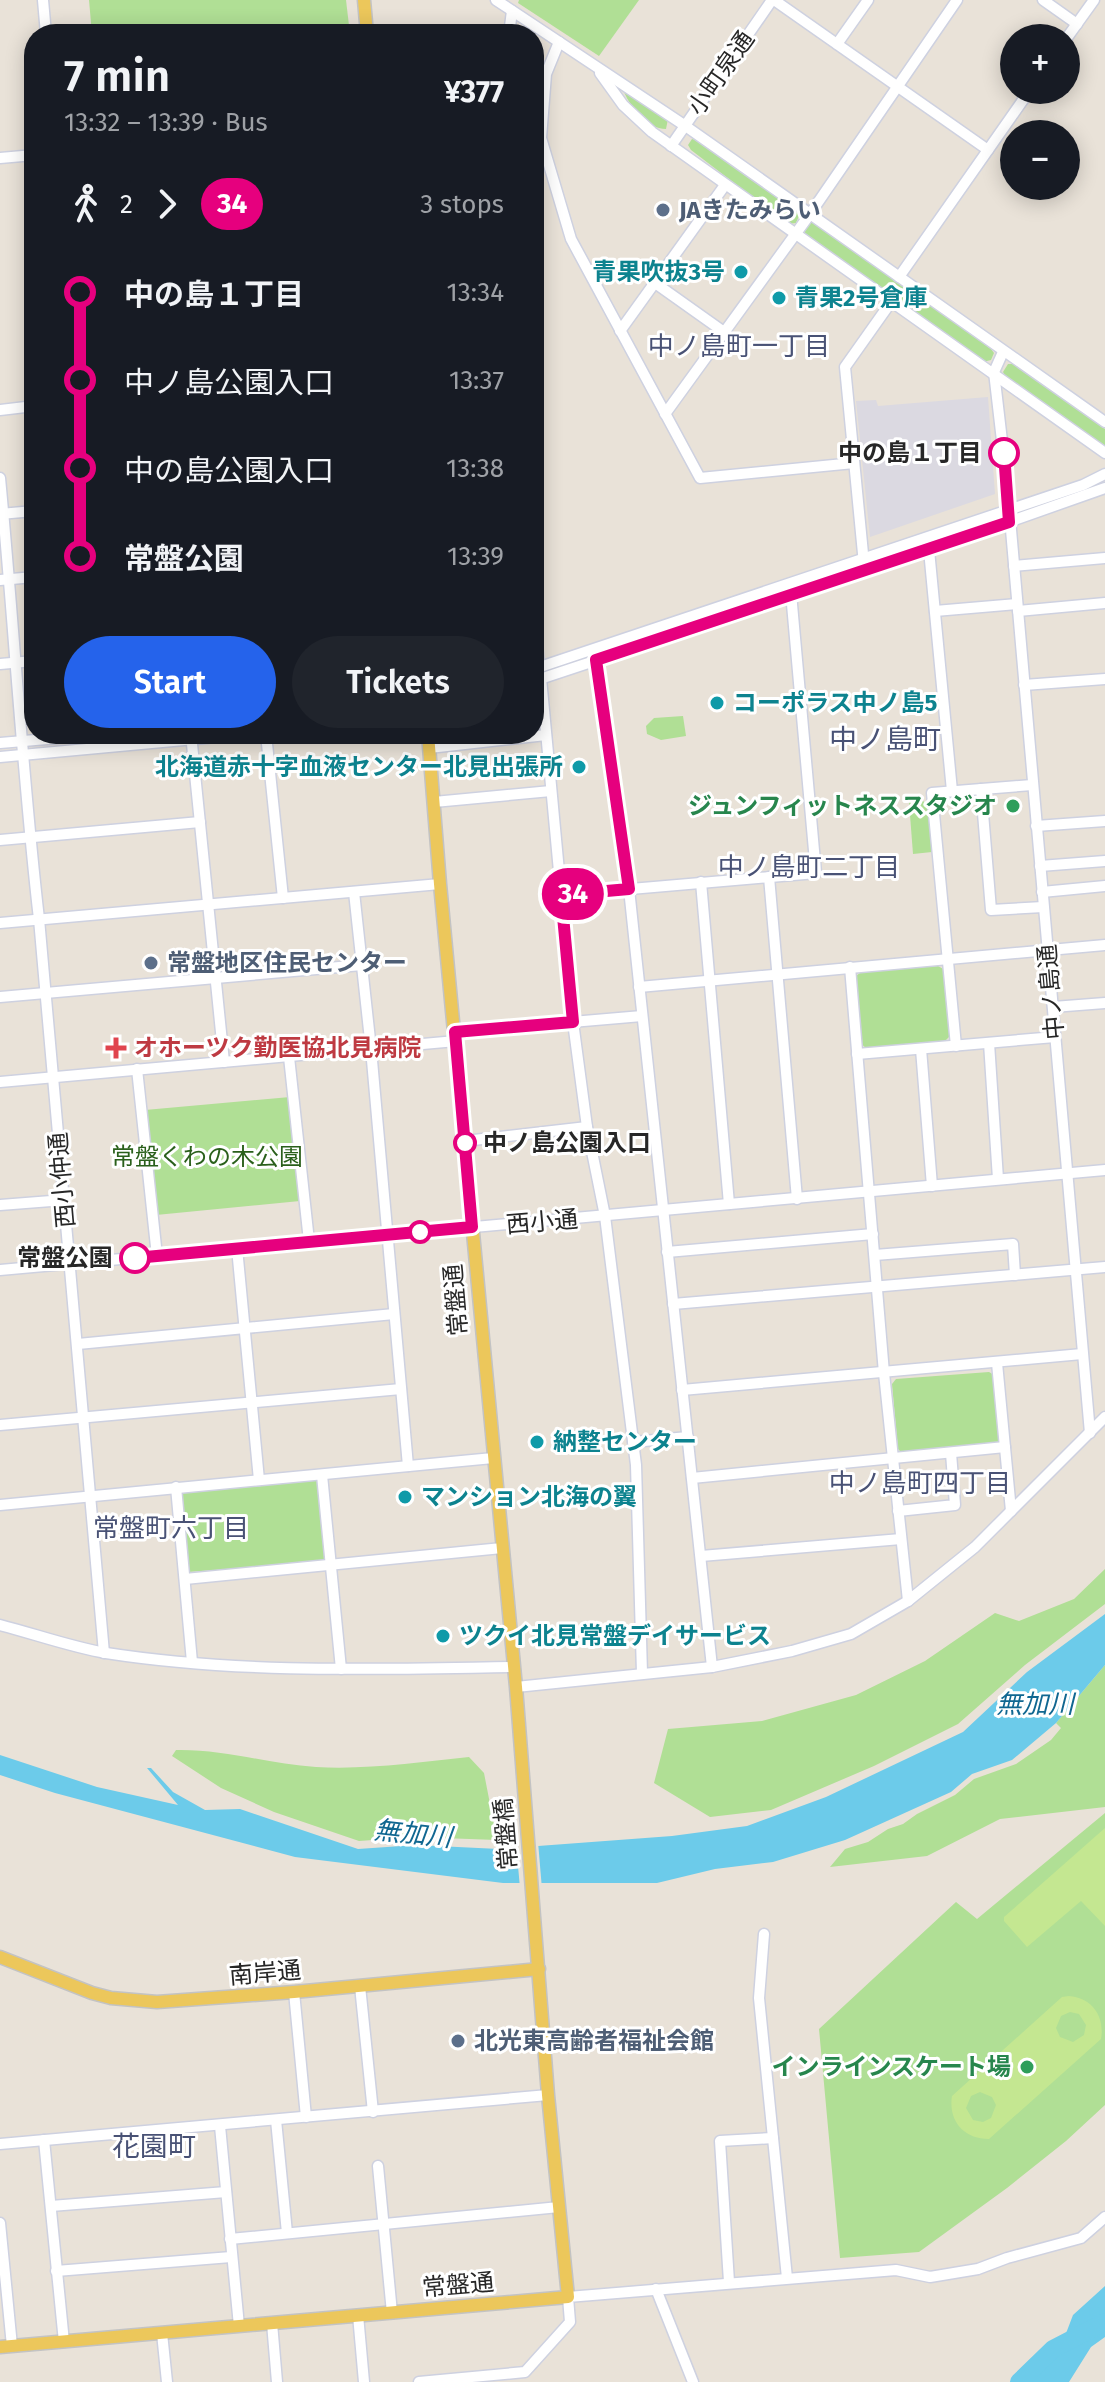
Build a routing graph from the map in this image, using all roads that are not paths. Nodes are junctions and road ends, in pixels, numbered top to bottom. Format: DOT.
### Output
graph roads {
  1 [pos="43,0"];
  2 [pos="364,0"];
  3 [pos="496,0"];
  4 [pos="773,0"];
  5 [pos="868,0"];
  6 [pos="957,0"];
  7 [pos="1043,0"];
  8 [pos="1094,0"];
  9 [pos="512,11"];
  10 [pos="45,24"];
  11 [pos="366,24"];
  12 [pos="510,24"];
  13 [pos="532,24"];
  14 [pos="1077,24"];
  15 [pos="544,32"];
  16 [pos="559,42"];
  17 [pos="837,44"];
  18 [pos="595,66"];
  19 [pos="897,86"];
  20 [pos="544,100"];
  21 [pos="1020,104"];
  22 [pos="684,125"];
  23 [pos="671,146"];
  24 [pos="544,148"];
  25 [pos="988,150"];
  26 [pos="24,156"];
  27 [pos="0,158"];
  28 [pos="725,185"];
  29 [pos="810,214"];
  30 [pos="794,235"];
  31 [pos="899,277"];
  32 [pos="655,283"];
  33 [pos="891,302"];
  34 [pos="620,331"];
  35 [pos="724,332"];
  36 [pos="1003,352"];
  37 [pos="994,372"];
  38 [pos="24,407"];
  39 [pos="0,410"];
  40 [pos="665,414"];
  41 [pos="1105,422"];
  42 [pos="1105,453"];
  43 [pos="854,463"];
  44 [pos="1105,474"];
  45 [pos="0,478"];
  46 [pos="1105,488"];
  47 [pos="1008,509"];
  48 [pos="24,512"];
  49 [pos="2,514"];
  50 [pos="1009,522"];
  51 [pos="929,550"];
  52 [pos="1105,558"];
  53 [pos="863,559"];
  54 [pos="1014,566"];
  55 [pos="864,571"];
  56 [pos="24,578"];
  57 [pos="4,580"];
  58 [pos="790,583"];
  59 [pos="792,596"];
  60 [pos="1105,603"];
  61 [pos="1017,608"];
  62 [pos="935,611"];
  63 [pos="596,660"];
  64 [pos="17,662"];
  65 [pos="24,662"];
  66 [pos="0,664"];
  67 [pos="544,671"];
  68 [pos="544,672"];
  69 [pos="1105,679"];
  70 [pos="1024,685"];
  71 [pos="544,721"];
  72 [pos="546,735"];
  73 [pos="22,741"];
  74 [pos="0,743"];
  75 [pos="121,744"];
  76 [pos="193,744"];
  77 [pos="267,744"];
  78 [pos="429,744"];
  79 [pos="23,755"];
  80 [pos="0,757"];
  81 [pos="1032,785"];
  82 [pos="981,789"];
  83 [pos="551,791"];
  84 [pos="952,791"];
  85 [pos="434,802"];
  86 [pos="1105,821"];
  87 [pos="200,822"];
  88 [pos="1036,826"];
  89 [pos="29,838"];
  90 [pos="0,840"];
  91 [pos="1105,861"];
  92 [pos="1040,866"];
  93 [pos="769,877"];
  94 [pos="701,882"];
  95 [pos="440,884"];
  96 [pos="1105,886"];
  97 [pos="629,889"];
  98 [pos="354,892"];
  99 [pos="1042,892"];
  100 [pos="561,895"];
  101 [pos="283,898"];
  102 [pos="209,905"];
  103 [pos="1043,907"];
  104 [pos="39,919"];
  105 [pos="0,923"];
  106 [pos="1105,945"];
  107 [pos="1047,951"];
  108 [pos="948,958"];
  109 [pos="362,965"];
  110 [pos="850,967"];
  111 [pos="778,974"];
  112 [pos="216,978"];
  113 [pos="711,980"];
  114 [pos="639,987"];
  115 [pos="46,993"];
  116 [pos="0,997"];
  117 [pos="1105,1003"];
  118 [pos="1053,1007"];
  119 [pos="642,1016"];
  120 [pos="573,1022"];
  121 [pos="456,1036"];
  122 [pos="1055,1037"];
  123 [pos="989,1043"];
  124 [pos="956,1046"];
  125 [pos="371,1049"];
  126 [pos="921,1049"];
  127 [pos="857,1054"];
  128 [pos="289,1057"];
  129 [pos="224,1062"];
  130 [pos="137,1069"];
  131 [pos="53,1078"];
  132 [pos="0,1082"];
  133 [pos="587,1127"];
  134 [pos="465,1141"];
  135 [pos="1105,1170"];
  136 [pos="1066,1173"];
  137 [pos="998,1179"];
  138 [pos="932,1186"];
  139 [pos="870,1192"];
  140 [pos="797,1199"];
  141 [pos="64,1200"];
  142 [pos="729,1204"];
  143 [pos="0,1205"];
  144 [pos="662,1211"];
  145 [pos="605,1216"];
  146 [pos="472,1227"];
  147 [pos="873,1234"];
  148 [pos="387,1235"];
  149 [pos="309,1241"];
  150 [pos="237,1248"];
  151 [pos="667,1252"];
  152 [pos="875,1255"];
  153 [pos="157,1256"];
  154 [pos="70,1265"];
  155 [pos="1105,1267"];
  156 [pos="1074,1269"];
  157 [pos="0,1270"];
  158 [pos="1015,1275"];
  159 [pos="878,1286"];
  160 [pos="673,1304"];
  161 [pos="394,1314"];
  162 [pos="245,1328"];
  163 [pos="78,1344"];
  164 [pos="1082,1354"];
  165 [pos="997,1363"];
  166 [pos="884,1373"];
  167 [pos="401,1389"];
  168 [pos="682,1390"];
  169 [pos="252,1402"];
  170 [pos="1105,1417"];
  171 [pos="0,1418"];
  172 [pos="83,1418"];
  173 [pos="0,1425"];
  174 [pos="1090,1433"];
  175 [pos="688,1437"];
  176 [pos="633,1442"];
  177 [pos="1005,1447"];
  178 [pos="951,1453"];
  179 [pos="493,1458"];
  180 [pos="892,1458"];
  181 [pos="408,1466"];
  182 [pos="322,1475"];
  183 [pos="692,1478"];
  184 [pos="259,1480"];
  185 [pos="176,1487"];
  186 [pos="91,1495"];
  187 [pos="0,1505"];
  188 [pos="898,1511"];
  189 [pos="1011,1511"];
  190 [pos="901,1539"];
  191 [pos="502,1548"];
  192 [pos="701,1556"];
  193 [pos="330,1565"];
  194 [pos="185,1579"];
  195 [pos="908,1601"];
  196 [pos="0,1625"];
  197 [pos="104,1653"];
  198 [pos="192,1662"];
  199 [pos="514,1667"];
  200 [pos="712,1667"];
  201 [pos="341,1669"];
  202 [pos="642,1673"];
  203 [pos="516,1687"];
  204 [pos="518,1718"];
  205 [pos="764,1934"];
  206 [pos="0,1957"];
  207 [pos="539,1969"];
  208 [pos="360,1986"];
  209 [pos="294,1992"];
  210 [pos="548,2095"];
  211 [pos="373,2112"];
  212 [pos="306,2117"];
  213 [pos="276,2120"];
  214 [pos="220,2126"];
  215 [pos="773,2138"];
  216 [pos="44,2140"];
  217 [pos="0,2144"];
  218 [pos="378,2166"];
  219 [pos="226,2192"];
  220 [pos="51,2206"];
  221 [pos="559,2207"];
  222 [pos="1105,2217"];
  223 [pos="0,2223"];
  224 [pos="384,2223"];
  225 [pos="287,2233"];
  226 [pos="230,2239"];
  227 [pos="231,2257"];
  228 [pos="56,2271"];
  229 [pos="2,2274"];
  230 [pos="787,2278"];
  231 [pos="729,2282"];
  232 [pos="656,2289"];
  233 [pos="568,2297"];
  234 [pos="392,2313"];
  235 [pos="358,2315"];
  236 [pos="272,2323"];
  237 [pos="239,2326"];
  238 [pos="162,2333"];
  239 [pos="64,2342"];
  240 [pos="6,2347"];
  241 [pos="167,2382"];
  242 [pos="277,2382"];
  243 [pos="364,2382"];
  244 [pos="419,2382"];
  245 [pos="693,2382"];
  1 -- 10 [label="street"];
  2 -- 11 [label="main road"];
  3 -- 9 [label="street"];
  4 -- 17 [label="street"];
  4 -- 22 [label="street, 小町泉通"];
  5 -- 17 [label="street"];
  6 -- 19 [label="street"];
  7 -- 14 [label="street"];
  8 -- 14 [label="street"];
  9 -- 12 [label="street"];
  9 -- 13 [label="street"];
  15 -- 16 [label="street"];
  16 -- 18 [label="street"];
  16 -- 20 [label="street"];
  17 -- 19 [label="street"];
  18 -- 22 [label="street"];
  18 -- 23 [label="street"];
  19 -- 25 [label="street"];
  19 -- 29 [label="street"];
  21 -- 25 [label="street"];
  22 -- 23 [label="street, 小町泉通"];
  22 -- 29 [label="street"];
  23 -- 28 [label="street"];
  24 -- 34 [label="street"];
  25 -- 31 [label="street"];
  26 -- 27 [label="street"];
  28 -- 30 [label="street"];
  28 -- 32 [label="street"];
  29 -- 30 [label="street"];
  29 -- 31 [label="street"];
  30 -- 33 [label="street"];
  30 -- 35 [label="street"];
  31 -- 36 [label="street"];
  32 -- 34 [label="street"];
  32 -- 35 [label="street"];
  33 -- 37 [label="street"];
  33 -- 43 [label="street"];
  34 -- 40 [label="street"];
  35 -- 40 [label="street"];
  36 -- 37 [label="street"];
  36 -- 41 [label="street"];
  37 -- 42 [label="street"];
  37 -- 47 [label="street, 中ノ島通"];
  38 -- 39 [label="street"];
  40 -- 43 [label="street"];
  43 -- 53 [label="street"];
  44 -- 47 [label="street"];
  45 -- 49 [label="street, 西小仲通"];
  46 -- 50 [label="street"];
  47 -- 50 [label="street, 中ノ島通"];
  47 -- 53 [label="street"];
  48 -- 49 [label="street"];
  49 -- 57 [label="street, 西小仲通"];
  50 -- 51 [label="street"];
  50 -- 54 [label="street, 中ノ島通"];
  51 -- 55 [label="street"];
  51 -- 62 [label="street"];
  52 -- 54 [label="street"];
  53 -- 55 [label="street"];
  53 -- 58 [label="street"];
  54 -- 61 [label="street, 中ノ島通"];
  55 -- 59 [label="street"];
  56 -- 57 [label="street"];
  57 -- 64 [label="street, 西小仲通"];
  58 -- 59 [label="street"];
  58 -- 67 [label="street"];
  59 -- 63 [label="street"];
  59 -- 93 [label="street"];
  60 -- 61 [label="street"];
  61 -- 62 [label="street"];
  61 -- 70 [label="street, 中ノ島通"];
  62 -- 84 [label="street"];
  63 -- 68 [label="street"];
  63 -- 97 [label="street"];
  64 -- 65 [label="street"];
  64 -- 66 [label="street"];
  64 -- 73 [label="street, 西小仲通"];
  69 -- 70 [label="street"];
  70 -- 81 [label="street, 中ノ島通"];
  71 -- 72 [label="street"];
  72 -- 83 [label="street"];
  73 -- 74 [label="street"];
  73 -- 79 [label="street, 西小仲通"];
  75 -- 79 [label="street"];
  76 -- 87 [label="street"];
  77 -- 101 [label="street"];
  78 -- 85 [label="main road, 常盤通"];
  79 -- 80 [label="street"];
  79 -- 89 [label="street, 西小仲通"];
  81 -- 82 [label="street"];
  81 -- 88 [label="street, 中ノ島通"];
  82 -- 84 [label="street"];
  82 -- 103 [label="street"];
  83 -- 85 [label="street"];
  83 -- 100 [label="street"];
  84 -- 108 [label="street"];
  85 -- 95 [label="main road, 常盤通"];
  86 -- 88 [label="street"];
  87 -- 89 [label="street"];
  87 -- 102 [label="street"];
  88 -- 92 [label="street, 中ノ島通"];
  89 -- 90 [label="street"];
  89 -- 104 [label="street, 西小仲通"];
  91 -- 92 [label="street"];
  92 -- 99 [label="street, 中ノ島通"];
  93 -- 94 [label="street"];
  93 -- 111 [label="street"];
  94 -- 97 [label="street"];
  94 -- 113 [label="street"];
  95 -- 98 [label="street"];
  95 -- 121 [label="main road, 常盤通"];
  96 -- 99 [label="street"];
  97 -- 100 [label="street"];
  97 -- 114 [label="street"];
  98 -- 101 [label="street"];
  98 -- 109 [label="street"];
  99 -- 103 [label="street, 中ノ島通"];
  100 -- 120 [label="street"];
  101 -- 102 [label="street"];
  102 -- 104 [label="street"];
  102 -- 112 [label="street"];
  103 -- 107 [label="street, 中ノ島通"];
  104 -- 105 [label="street"];
  104 -- 115 [label="street, 西小仲通"];
  106 -- 107 [label="street"];
  107 -- 108 [label="street"];
  107 -- 118 [label="street, 中ノ島通"];
  108 -- 110 [label="street"];
  108 -- 124 [label="street"];
  109 -- 112 [label="street"];
  109 -- 125 [label="street"];
  110 -- 111 [label="street"];
  110 -- 127 [label="street"];
  111 -- 113 [label="street"];
  111 -- 140 [label="street"];
  112 -- 115 [label="street"];
  112 -- 129 [label="street"];
  113 -- 114 [label="street"];
  113 -- 142 [label="street"];
  114 -- 119 [label="street"];
  115 -- 116 [label="street"];
  115 -- 131 [label="street, 西小仲通"];
  117 -- 118 [label="street"];
  118 -- 122 [label="street, 中ノ島通"];
  119 -- 120 [label="street"];
  119 -- 144 [label="street"];
  120 -- 121 [label="street"];
  120 -- 133 [label="street"];
  121 -- 125 [label="street"];
  121 -- 134 [label="main road, 常盤通"];
  122 -- 123 [label="street"];
  122 -- 136 [label="street, 中ノ島通"];
  123 -- 124 [label="street"];
  123 -- 137 [label="street"];
  124 -- 126 [label="street"];
  125 -- 128 [label="street"];
  125 -- 148 [label="street"];
  126 -- 127 [label="street"];
  126 -- 138 [label="street"];
  127 -- 139 [label="street"];
  128 -- 129 [label="street"];
  128 -- 149 [label="street"];
  129 -- 130 [label="street"];
  130 -- 131 [label="street"];
  130 -- 153 [label="street"];
  131 -- 132 [label="street"];
  131 -- 141 [label="street, 西小仲通"];
  133 -- 134 [label="street"];
  133 -- 145 [label="street"];
  134 -- 146 [label="main road, 常盤通"];
  135 -- 136 [label="street"];
  136 -- 137 [label="street"];
  136 -- 156 [label="street, 中ノ島通"];
  137 -- 138 [label="street"];
  138 -- 139 [label="street"];
  139 -- 140 [label="street"];
  139 -- 147 [label="street"];
  140 -- 142 [label="street"];
  141 -- 143 [label="street"];
  141 -- 154 [label="street, 西小仲通"];
  142 -- 144 [label="street"];
  144 -- 145 [label="street"];
  144 -- 151 [label="street"];
  145 -- 146 [label="street, 西小通"];
  145 -- 176 [label="street"];
  146 -- 148 [label="street, 西小通"];
  146 -- 179 [label="main road, 常盤通"];
  147 -- 151 [label="street"];
  147 -- 152 [label="street"];
  148 -- 149 [label="street, 西小通"];
  148 -- 161 [label="street"];
  149 -- 150 [label="street, 西小通"];
  150 -- 153 [label="street, 西小通"];
  150 -- 162 [label="street"];
  151 -- 160 [label="street"];
  152 -- 158 [label="street"];
  152 -- 159 [label="street"];
  153 -- 154 [label="street, 西小通"];
  154 -- 157 [label="street, 西小通"];
  154 -- 163 [label="street, 西小仲通"];
  155 -- 156 [label="street"];
  156 -- 158 [label="street"];
  156 -- 164 [label="street, 中ノ島通"];
  158 -- 159 [label="street"];
  159 -- 160 [label="street"];
  159 -- 166 [label="street"];
  160 -- 168 [label="street"];
  161 -- 162 [label="street"];
  161 -- 167 [label="street"];
  162 -- 163 [label="street"];
  162 -- 169 [label="street"];
  163 -- 172 [label="street, 西小仲通"];
  164 -- 165 [label="street"];
  164 -- 174 [label="street, 中ノ島通"];
  165 -- 166 [label="street"];
  165 -- 177 [label="street"];
  166 -- 168 [label="street"];
  166 -- 180 [label="street"];
  167 -- 169 [label="street"];
  167 -- 181 [label="street"];
  168 -- 175 [label="street"];
  169 -- 172 [label="street"];
  169 -- 184 [label="street"];
  170 -- 174 [label="street"];
  171 -- 173 [label="street"];
  172 -- 173 [label="street"];
  172 -- 186 [label="street, 西小仲通"];
  174 -- 189 [label="street"];
  175 -- 176 [label="street"];
  175 -- 183 [label="street"];
  176 -- 202 [label="street"];
  177 -- 178 [label="street"];
  177 -- 189 [label="street"];
  178 -- 180 [label="street"];
  178 -- 188 [label="street"];
  179 -- 181 [label="street"];
  179 -- 191 [label="main road, 常盤通"];
  180 -- 183 [label="street"];
  180 -- 188 [label="street"];
  181 -- 182 [label="street"];
  182 -- 184 [label="street"];
  182 -- 193 [label="street"];
  183 -- 192 [label="street"];
  184 -- 185 [label="street"];
  185 -- 186 [label="street"];
  185 -- 194 [label="street"];
  186 -- 187 [label="street"];
  186 -- 197 [label="street, 西小仲通"];
  188 -- 190 [label="street"];
  189 -- 195 [label="street"];
  190 -- 192 [label="street"];
  190 -- 195 [label="street"];
  191 -- 193 [label="street"];
  191 -- 199 [label="main road, 常盤通"];
  192 -- 200 [label="street"];
  193 -- 194 [label="street"];
  193 -- 201 [label="street"];
  194 -- 198 [label="street"];
  195 -- 200 [label="street"];
  196 -- 197 [label="street"];
  197 -- 198 [label="street"];
  198 -- 201 [label="street"];
  199 -- 201 [label="street"];
  199 -- 203 [label="main road, 常盤通"];
  200 -- 202 [label="street"];
  202 -- 203 [label="street"];
  203 -- 204 [label="main road, 常盤通"];
  204 -- 207 [label="main road, 常盤橋"];
  205 -- 215 [label="street"];
  206 -- 209 [label="main road, 南岸通"];
  207 -- 208 [label="main road, 南岸通"];
  207 -- 210 [label="main road"];
  208 -- 209 [label="main road, 南岸通"];
  208 -- 211 [label="street"];
  209 -- 212 [label="street"];
  210 -- 211 [label="street"];
  210 -- 221 [label="main road"];
  211 -- 212 [label="street"];
  212 -- 213 [label="street"];
  213 -- 214 [label="street"];
  213 -- 225 [label="street"];
  214 -- 216 [label="street"];
  214 -- 219 [label="street"];
  215 -- 230 [label="street"];
  215 -- 231 [label="street"];
  216 -- 217 [label="street"];
  216 -- 220 [label="street"];
  218 -- 224 [label="street"];
  219 -- 220 [label="street"];
  219 -- 226 [label="street"];
  220 -- 228 [label="street"];
  221 -- 224 [label="street"];
  221 -- 233 [label="main road"];
  222 -- 230 [label="street"];
  223 -- 229 [label="street"];
  224 -- 225 [label="street"];
  224 -- 234 [label="street"];
  225 -- 226 [label="street"];
  226 -- 227 [label="street"];
  227 -- 228 [label="street"];
  227 -- 237 [label="street"];
  228 -- 239 [label="street"];
  229 -- 240 [label="street"];
  230 -- 231 [label="street"];
  231 -- 232 [label="street"];
  232 -- 233 [label="street"];
  232 -- 245 [label="street"];
  233 -- 234 [label="main road, 常盤通"];
  233 -- 244 [label="street"];
  234 -- 235 [label="main road, 常盤通"];
  235 -- 236 [label="main road, 常盤通"];
  235 -- 243 [label="street"];
  236 -- 237 [label="main road, 常盤通"];
  236 -- 242 [label="street"];
  237 -- 238 [label="main road, 常盤通"];
  238 -- 239 [label="main road, 常盤通"];
  238 -- 241 [label="street"];
  239 -- 240 [label="main road, 常盤通"];
}
